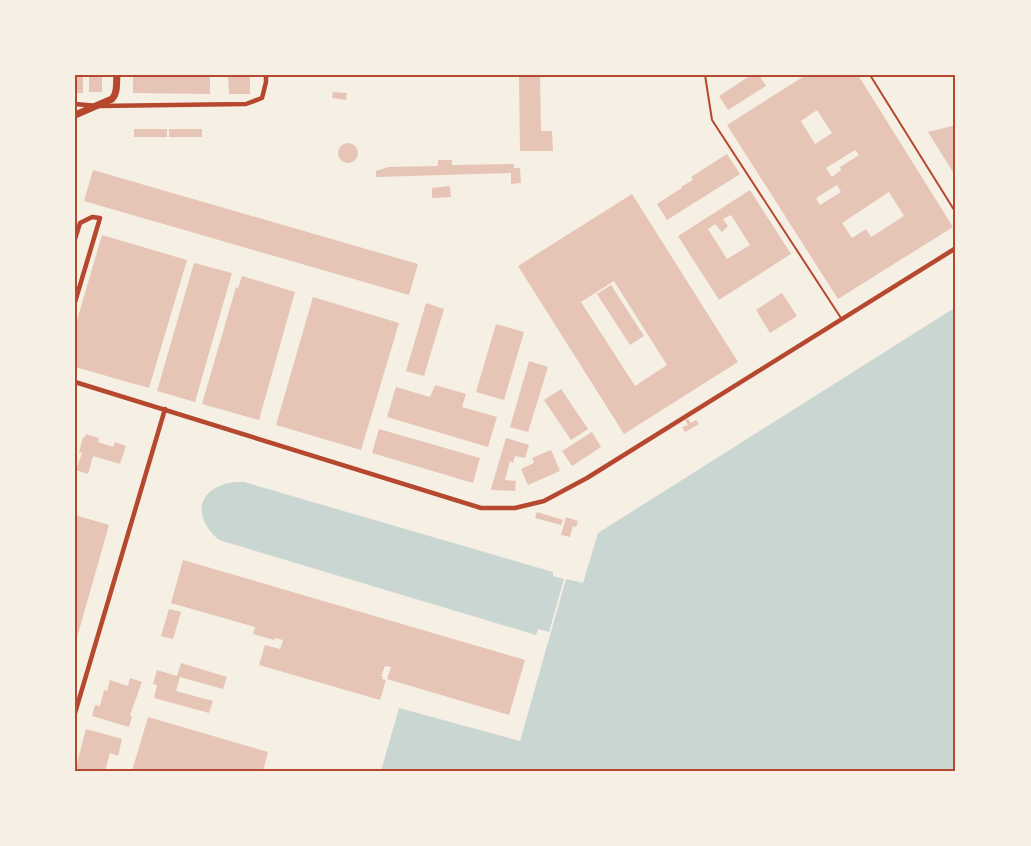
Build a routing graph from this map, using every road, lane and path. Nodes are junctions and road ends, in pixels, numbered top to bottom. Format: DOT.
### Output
graph roads {
  1 [pos="117,75"];
  2 [pos="266,75"];
  3 [pos="705,75"];
  4 [pos="870,75"];
  5 [pos="75,104"];
  6 [pos="98,106"];
  7 [pos="75,115"];
  8 [pos="956,213"];
  9 [pos="75,239"];
  10 [pos="956,248"];
  11 [pos="75,302"];
  12 [pos="841,319"];
  13 [pos="75,382"];
  14 [pos="165,409"];
  15 [pos="75,713"];
  1 -- 6 [label="main road"];
  2 -- 6 [label="street"];
  3 -- 12 [label="lane"];
  4 -- 8 [label="lane"];
  5 -- 6 [label="street"];
  6 -- 7 [label="main road"];
  9 -- 11 [label="street"];
  10 -- 12 [label="street"];
  12 -- 14 [label="street"];
  13 -- 14 [label="street"];
  14 -- 15 [label="street"];
}
